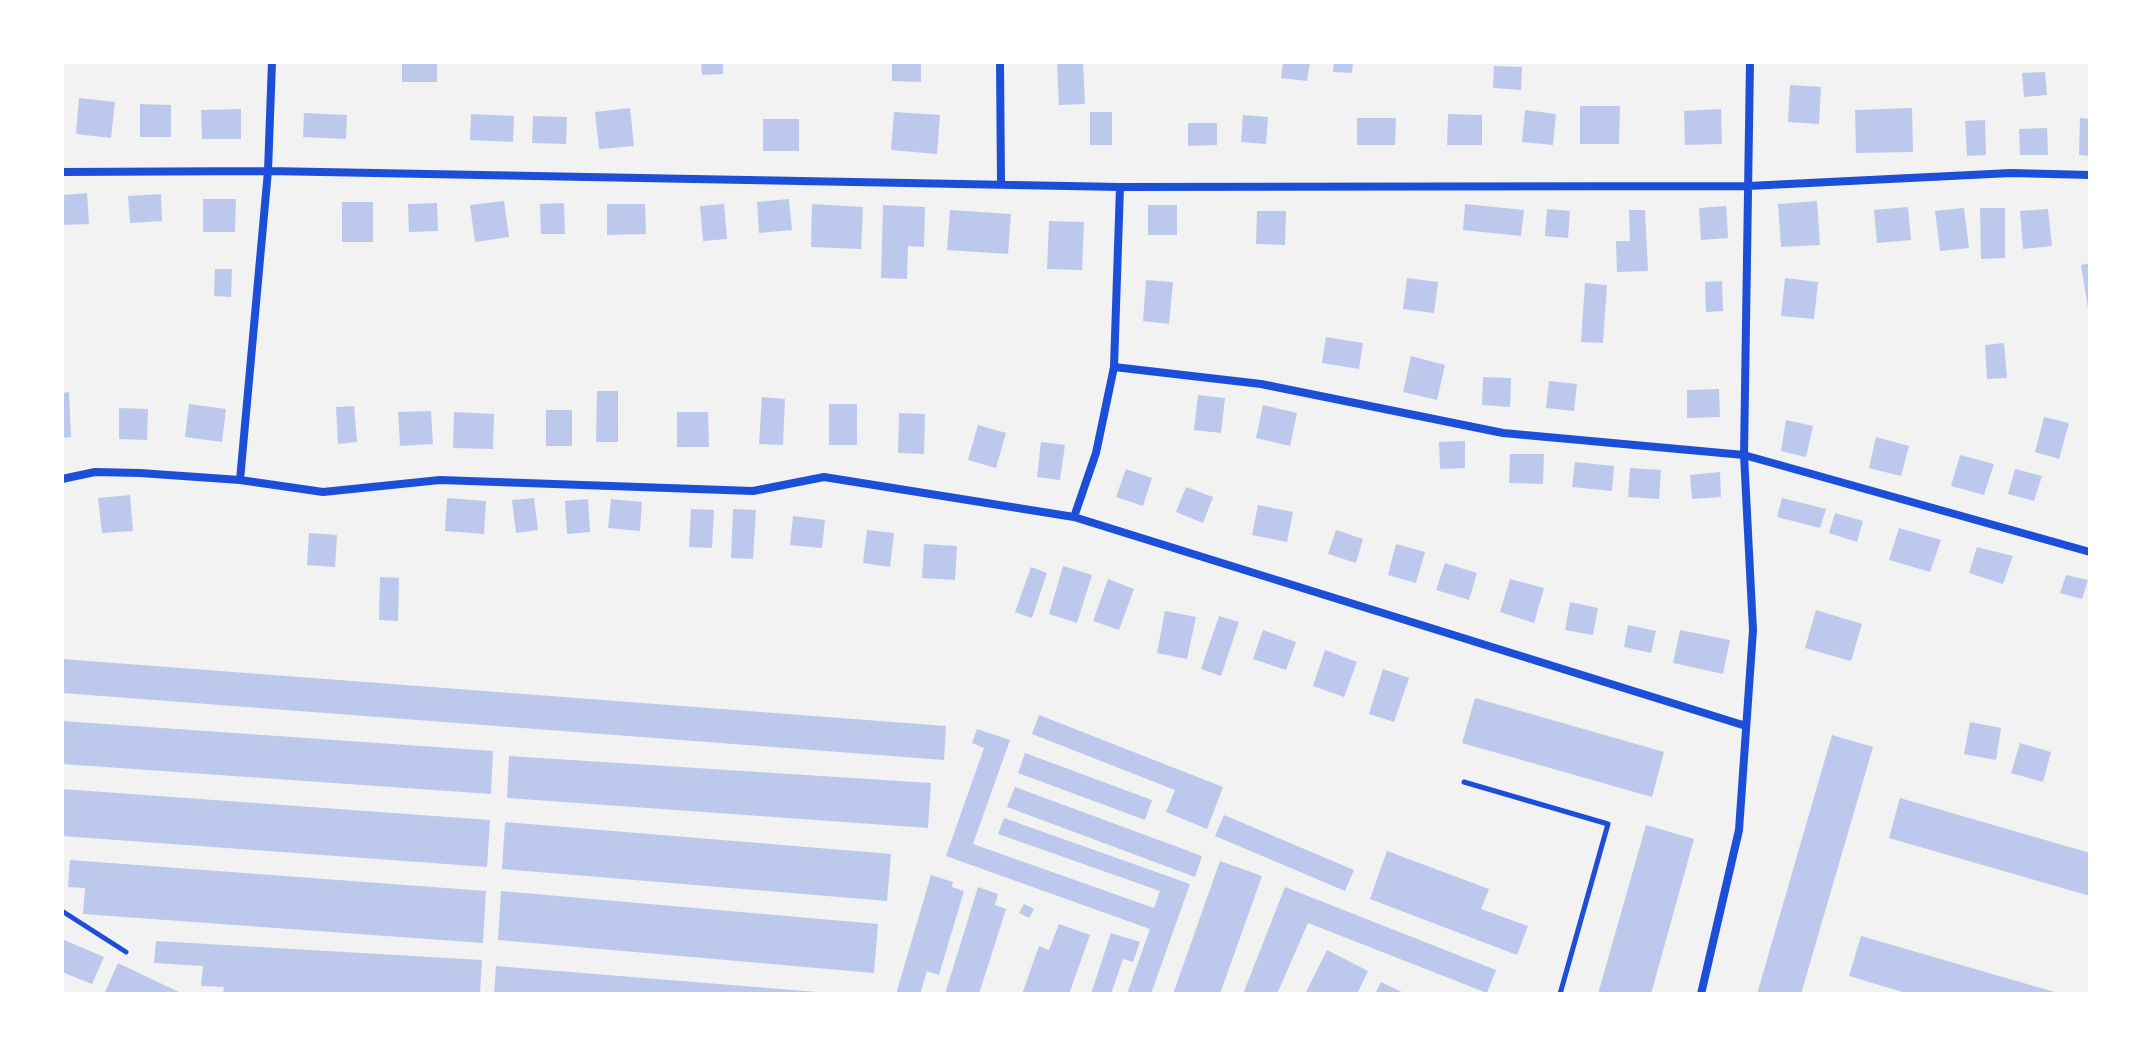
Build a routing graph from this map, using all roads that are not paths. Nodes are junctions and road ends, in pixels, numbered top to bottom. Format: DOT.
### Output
graph roads {
  1 [pos="272,62"];
  2 [pos="1000,62"];
  3 [pos="1750,62"];
  4 [pos="268,171"];
  5 [pos="62,172"];
  6 [pos="2090,175"];
  7 [pos="1001,184"];
  8 [pos="1748,186"];
  9 [pos="1120,187"];
  10 [pos="1114,367"];
  11 [pos="1744,455"];
  12 [pos="62,479"];
  13 [pos="240,480"];
  14 [pos="1074,517"];
  15 [pos="2090,552"];
  16 [pos="1746,726"];
  17 [pos="1464,782"];
  18 [pos="62,911"];
  19 [pos="126,952"];
  20 [pos="1560,994"];
  21 [pos="1701,994"];
  1 -- 4 [label="street"];
  2 -- 7 [label="street"];
  3 -- 8 [label="street"];
  4 -- 5 [label="street"];
  4 -- 7 [label="street"];
  4 -- 13 [label="street"];
  6 -- 8 [label="street"];
  7 -- 9 [label="street"];
  8 -- 9 [label="street"];
  8 -- 11 [label="street"];
  9 -- 10 [label="street"];
  10 -- 11 [label="street"];
  10 -- 14 [label="street"];
  11 -- 15 [label="street"];
  11 -- 16 [label="street"];
  12 -- 13 [label="street"];
  13 -- 14 [label="street"];
  14 -- 16 [label="street"];
  16 -- 21 [label="street"];
  17 -- 20 [label="lane"];
  18 -- 19 [label="lane"];
}
